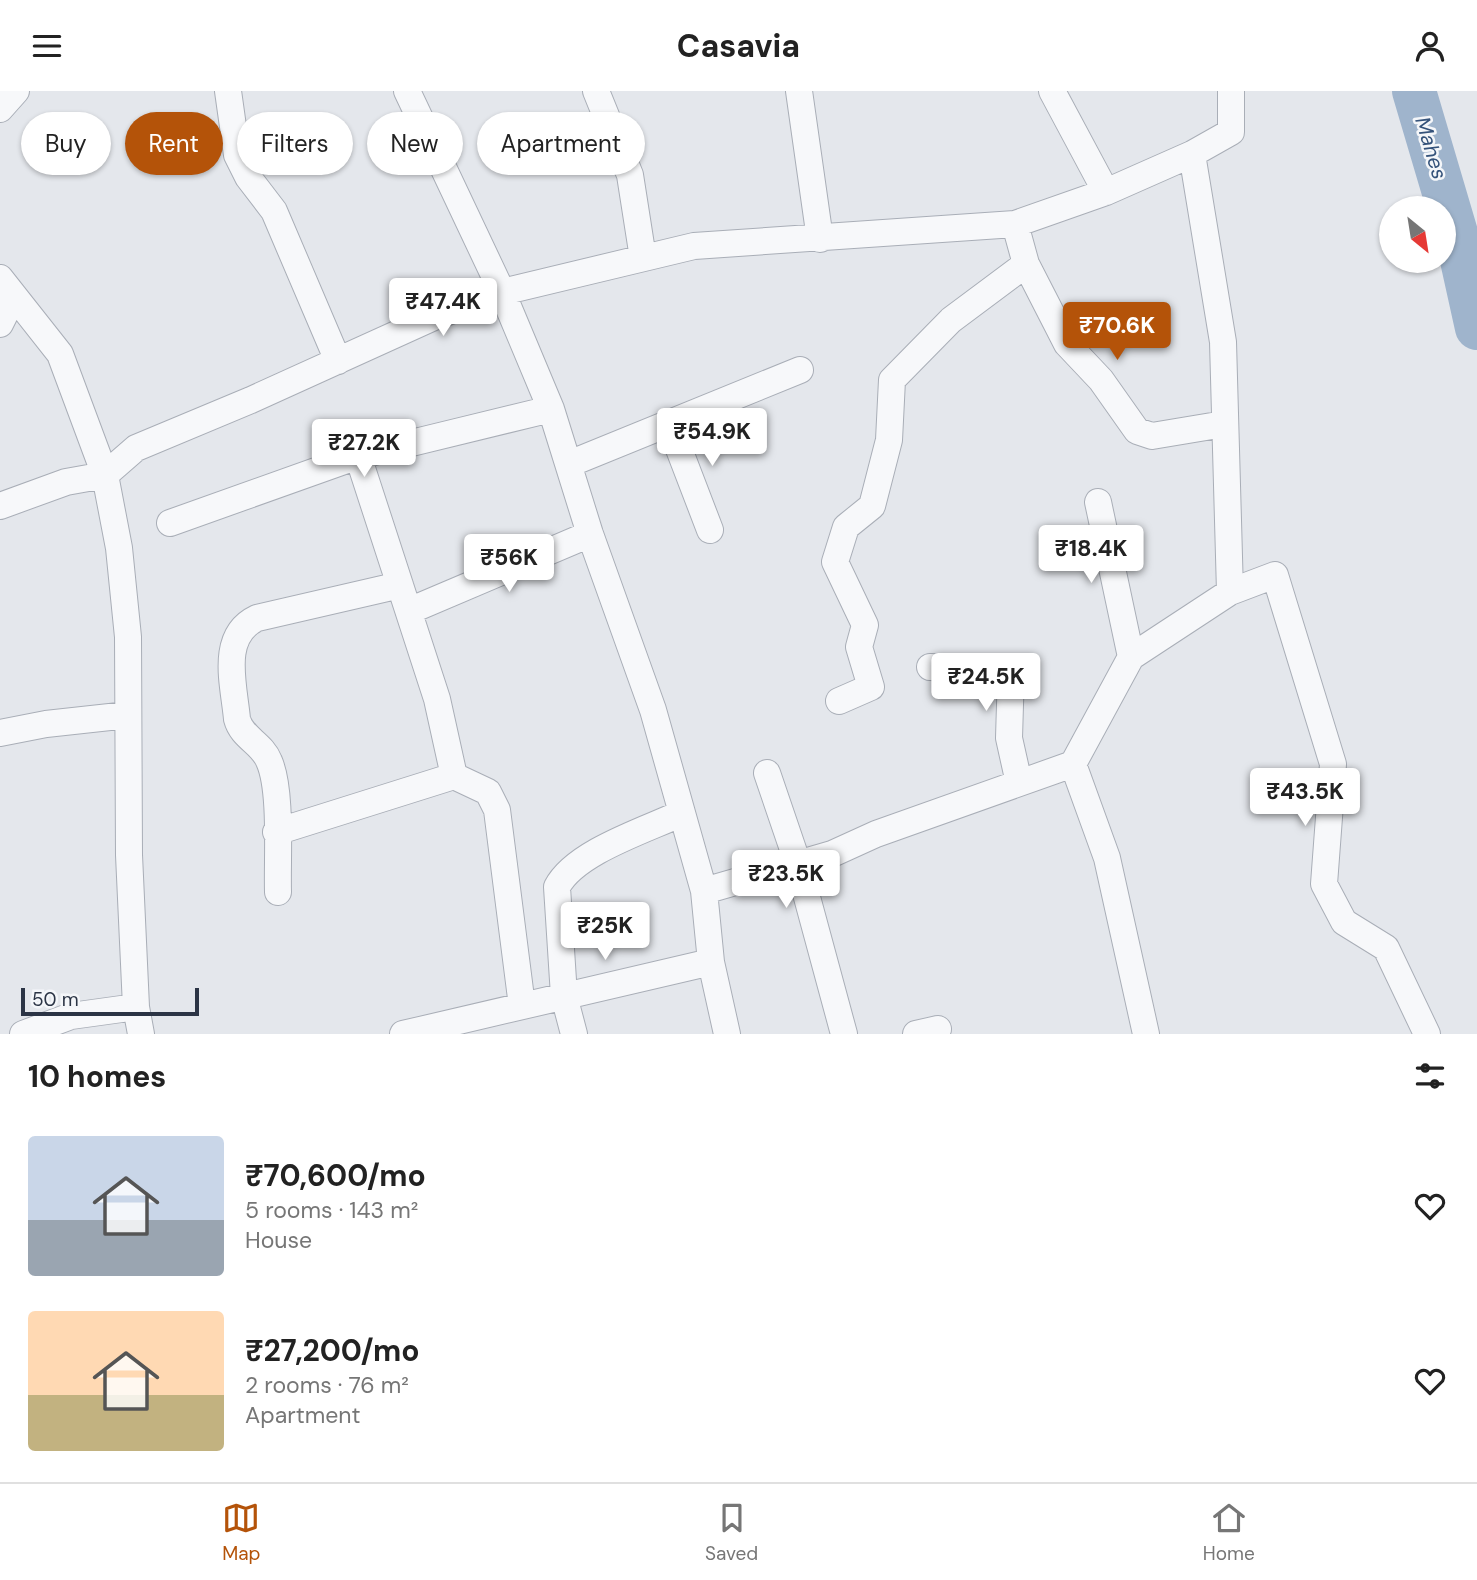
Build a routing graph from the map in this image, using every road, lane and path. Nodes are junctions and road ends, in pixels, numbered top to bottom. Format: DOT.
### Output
graph roads {
  1 [pos="228,91"];
  2 [pos="407,91"];
  3 [pos="596,91"];
  4 [pos="799,91"];
  5 [pos="1052,91"];
  6 [pos="1231,91"];
  7 [pos="1192,154"];
  8 [pos="1106,193"];
  9 [pos="1015,224"];
  10 [pos="820,239"];
  11 [pos="643,258"];
  12 [pos="1026,264"];
  13 [pos="7,287"];
  14 [pos="502,292"];
  15 [pos="0,324"];
  16 [pos="338,361"];
  17 [pos="800,370"];
  18 [pos="551,409"];
  19 [pos="669,423"];
  20 [pos="1224,424"];
  21 [pos="358,456"];
  22 [pos="569,464"];
  23 [pos="104,475"];
  24 [pos="1098,502"];
  25 [pos="0,506"];
  26 [pos="170,523"];
  27 [pos="710,530"];
  28 [pos="590,534"];
  29 [pos="400,585"];
  30 [pos="1230,592"];
  31 [pos="409,611"];
  32 [pos="1130,657"];
  33 [pos="930,667"];
  34 [pos="839,701"];
  35 [pos="128,715"];
  36 [pos="0,733"];
  37 [pos="1073,764"];
  38 [pos="767,773"];
  39 [pos="454,776"];
  40 [pos="1019,783"];
  41 [pos="682,813"];
  42 [pos="276,832"];
  43 [pos="798,864"];
  44 [pos="705,891"];
  45 [pos="278,892"];
  46 [pos="711,963"];
  47 [pos="564,996"];
  48 [pos="522,1006"];
  49 [pos="136,1007"];
  50 [pos="23,1034"];
  51 [pos="141,1034"];
  52 [pos="403,1034"];
  53 [pos="574,1034"];
  54 [pos="727,1034"];
  55 [pos="844,1034"];
  56 [pos="1146,1034"];
  57 [pos="1427,1034"];
  1 -- 16 [label="street"];
  2 -- 14 [label="street"];
  3 -- 11 [label="street"];
  4 -- 10 [label="street"];
  5 -- 8 [label="street"];
  6 -- 7 [label="street"];
  7 -- 8 [label="street"];
  7 -- 20 [label="street"];
  8 -- 9 [label="street"];
  9 -- 10 [label="street"];
  9 -- 12 [label="street"];
  10 -- 11 [label="street"];
  11 -- 14 [label="street"];
  12 -- 20 [label="street"];
  12 -- 34 [label="street"];
  13 -- 15 [label="street"];
  13 -- 23 [label="street"];
  14 -- 16 [label="street"];
  14 -- 18 [label="street"];
  16 -- 23 [label="street"];
  17 -- 19 [label="street"];
  18 -- 21 [label="street"];
  18 -- 22 [label="street"];
  19 -- 22 [label="street"];
  19 -- 27 [label="street"];
  20 -- 30 [label="street"];
  21 -- 26 [label="street"];
  21 -- 29 [label="street"];
  22 -- 28 [label="street"];
  23 -- 25 [label="street"];
  23 -- 35 [label="street"];
  24 -- 32 [label="street"];
  28 -- 31 [label="street"];
  28 -- 41 [label="street"];
  29 -- 31 [label="street"];
  29 -- 42 [label="street"];
  30 -- 32 [label="street"];
  30 -- 57 [label="street"];
  31 -- 39 [label="street"];
  32 -- 37 [label="street"];
  33 -- 40 [label="street"];
  35 -- 36 [label="street"];
  35 -- 49 [label="street"];
  37 -- 40 [label="street"];
  37 -- 56 [label="street"];
  38 -- 43 [label="street"];
  39 -- 42 [label="street"];
  39 -- 48 [label="street"];
  40 -- 43 [label="street"];
  41 -- 44 [label="street"];
  41 -- 47 [label="street"];
  42 -- 45 [label="street"];
  43 -- 44 [label="street"];
  43 -- 55 [label="street"];
  44 -- 46 [label="street"];
  46 -- 47 [label="street"];
  46 -- 54 [label="street"];
  47 -- 48 [label="street"];
  47 -- 53 [label="street"];
  48 -- 52 [label="street"];
  49 -- 50 [label="street"];
  49 -- 51 [label="street"];
}
